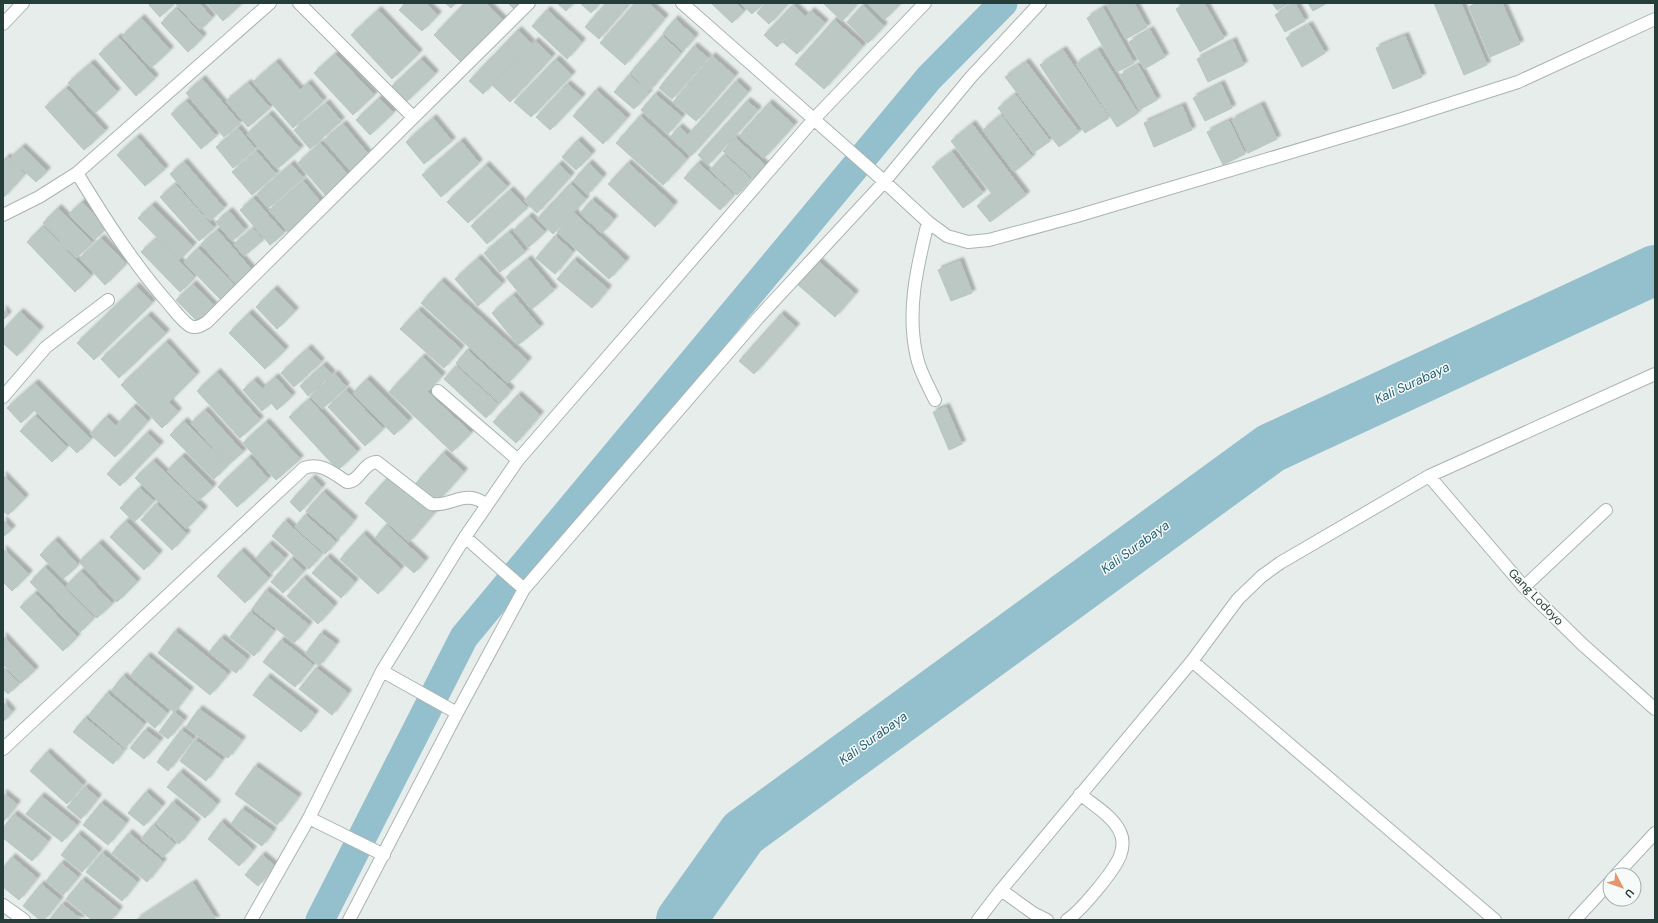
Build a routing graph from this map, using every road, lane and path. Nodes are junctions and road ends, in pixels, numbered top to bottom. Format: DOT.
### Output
graph roads {
  1 [pos="22,3"];
  2 [pos="270,3"];
  3 [pos="299,3"];
  4 [pos="529,3"];
  5 [pos="682,3"];
  6 [pos="925,3"];
  7 [pos="1040,3"];
  8 [pos="1655,19"];
  9 [pos="3,24"];
  10 [pos="413,117"];
  11 [pos="814,119"];
  12 [pos="77,173"];
  13 [pos="880,178"];
  14 [pos="3,215"];
  15 [pos="928,222"];
  16 [pos="108,300"];
  17 [pos="1655,374"];
  18 [pos="438,391"];
  19 [pos="3,397"];
  20 [pos="935,400"];
  21 [pos="518,460"];
  22 [pos="1429,476"];
  23 [pos="487,505"];
  24 [pos="1606,510"];
  25 [pos="465,537"];
  26 [pos="520,586"];
  27 [pos="1524,587"];
  28 [pos="1192,661"];
  29 [pos="382,671"];
  30 [pos="1655,708"];
  31 [pos="457,713"];
  32 [pos="3,749"];
  33 [pos="1080,794"];
  34 [pos="309,818"];
  35 [pos="1655,833"];
  36 [pos="384,855"];
  37 [pos="1623,867"];
  38 [pos="1001,890"];
  39 [pos="1602,891"];
  40 [pos="3,905"];
  41 [pos="24,920"];
  42 [pos="251,920"];
  43 [pos="349,920"];
  44 [pos="978,920"];
  45 [pos="1048,920"];
  46 [pos="1067,920"];
  47 [pos="1495,920"];
  48 [pos="1575,920"];
  1 -- 9 [label="street"];
  2 -- 12 [label="street"];
  3 -- 10 [label="street"];
  4 -- 10 [label="street"];
  5 -- 11 [label="street"];
  6 -- 11 [label="street"];
  7 -- 13 [label="street"];
  8 -- 15 [label="street"];
  10 -- 12 [label="street"];
  11 -- 13 [label="street"];
  11 -- 21 [label="street"];
  12 -- 14 [label="street"];
  13 -- 15 [label="street"];
  13 -- 26 [label="street"];
  15 -- 20 [label="street"];
  16 -- 19 [label="street"];
  17 -- 22 [label="street"];
  18 -- 21 [label="street"];
  21 -- 23 [label="street"];
  22 -- 27 [label="street, Gang Lodoyo"];
  22 -- 28 [label="street"];
  23 -- 25 [label="street"];
  23 -- 32 [label="street"];
  24 -- 27 [label="street"];
  25 -- 26 [label="street"];
  25 -- 29 [label="street"];
  26 -- 31 [label="street"];
  27 -- 30 [label="street, Gang Lodoyo"];
  28 -- 33 [label="street"];
  28 -- 47 [label="street"];
  29 -- 31 [label="street"];
  29 -- 34 [label="street"];
  31 -- 36 [label="street"];
  33 -- 38 [label="street"];
  33 -- 46 [label="street"];
  34 -- 36 [label="street"];
  34 -- 42 [label="street"];
  35 -- 37 [label="street"];
  36 -- 43 [label="street"];
  38 -- 44 [label="street"];
  38 -- 45 [label="street"];
  39 -- 48 [label="street"];
  40 -- 41 [label="street"];
}
